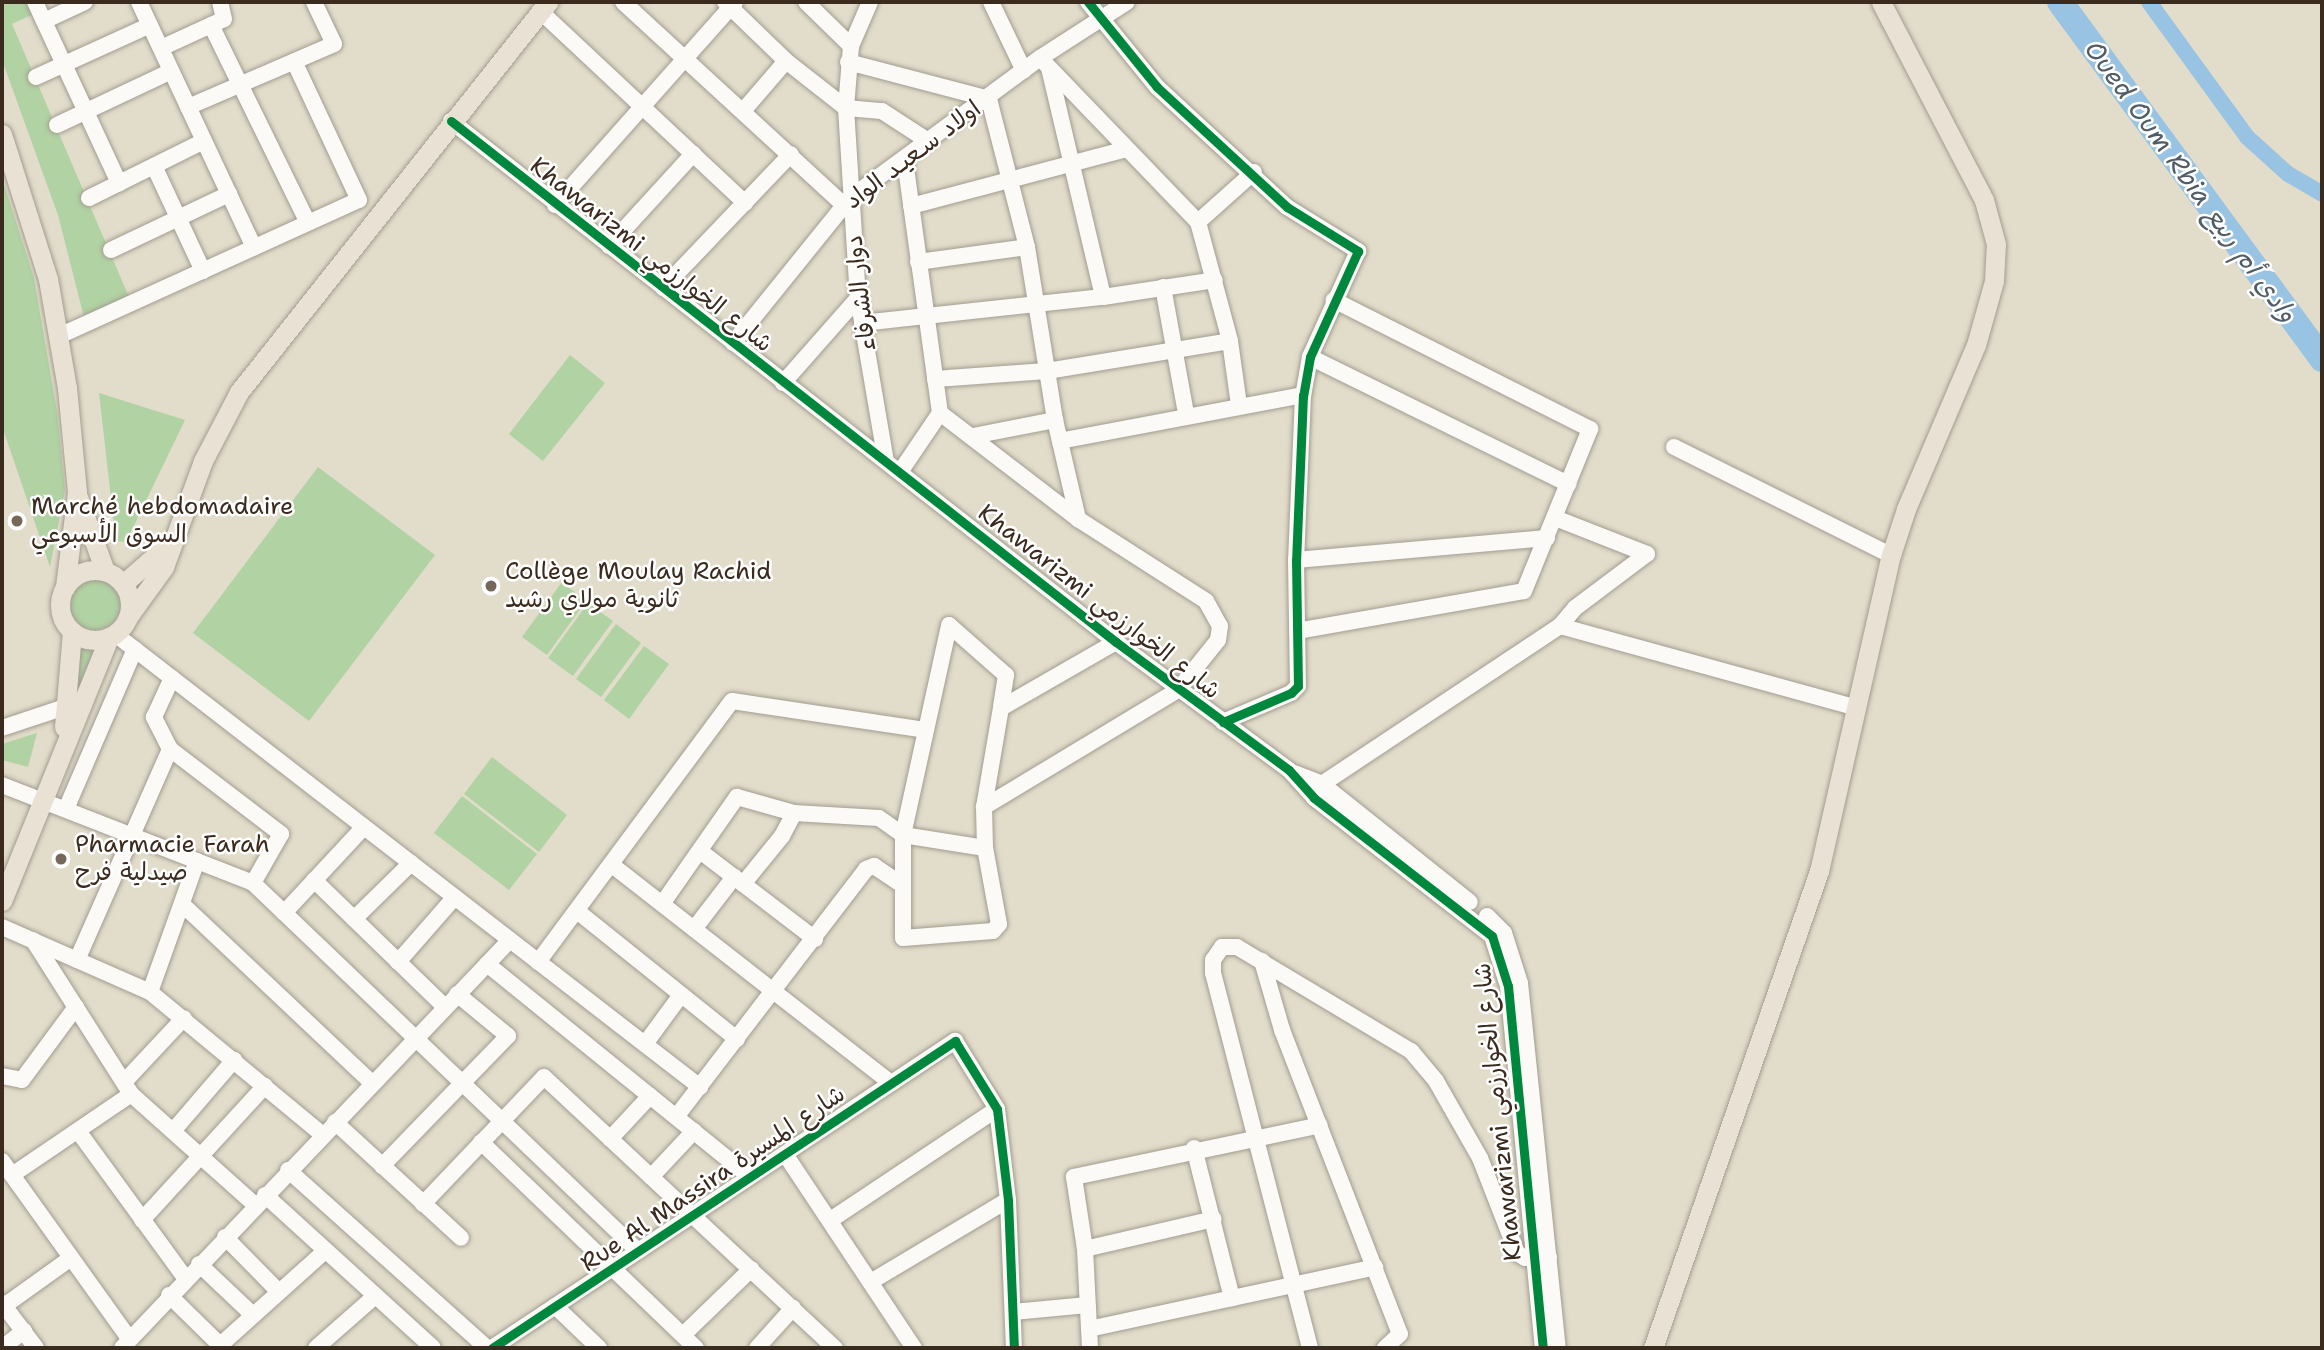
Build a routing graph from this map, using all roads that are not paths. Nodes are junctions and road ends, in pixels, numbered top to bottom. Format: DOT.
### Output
graph roads {
  1 [pos="35,2"];
  2 [pos="85,2"];
  3 [pos="139,2"];
  4 [pos="220,2"];
  5 [pos="314,2"];
  6 [pos="623,2"];
  7 [pos="806,2"];
  8 [pos="870,2"];
  9 [pos="991,2"];
  10 [pos="1088,2"];
  11 [pos="1127,2"];
  12 [pos="1881,2"];
  13 [pos="730,4"];
  14 [pos="544,6"];
  15 [pos="1101,19"];
  16 [pos="44,21"];
  17 [pos="150,25"];
  18 [pos="211,25"];
  19 [pos="161,48"];
  20 [pos="849,54"];
  21 [pos="685,58"];
  22 [pos="294,61"];
  23 [pos="786,61"];
  24 [pos="1045,62"];
  25 [pos="64,64"];
  26 [pos="171,71"];
  27 [pos="1024,71"];
  28 [pos="36,77"];
  29 [pos="241,84"];
  30 [pos="989,99"];
  31 [pos="188,107"];
  32 [pos="643,107"];
  33 [pos="846,108"];
  34 [pos="86,111"];
  35 [pos="743,111"];
  36 [pos="451,121"];
  37 [pos="57,125"];
  38 [pos="2,134"];
  39 [pos="204,141"];
  40 [pos="928,141"];
  41 [pos="1127,149"];
  42 [pos="693,154"];
  43 [pos="791,154"];
  44 [pos="905,160"];
  45 [pos="1069,164"];
  46 [pos="154,166"];
  47 [pos="1254,172"];
  48 [pos="1012,179"];
  49 [pos="119,183"];
  50 [pos="229,194"];
  51 [pos="89,198"];
  52 [pos="847,201"];
  53 [pos="745,203"];
  54 [pos="555,205"];
  55 [pos="911,206"];
  56 [pos="178,218"];
  57 [pos="1198,222"];
  58 [pos="308,223"];
  59 [pos="609,246"];
  60 [pos="254,247"];
  61 [pos="1027,247"];
  62 [pos="111,250"];
  63 [pos="918,262"];
  64 [pos="203,271"];
  65 [pos="1214,280"];
  66 [pos="1163,287"];
  67 [pos="663,288"];
  68 [pos="1103,297"];
  69 [pos="858,298"];
  70 [pos="1334,300"];
  71 [pos="1038,304"];
  72 [pos="924,317"];
  73 [pos="862,323"];
  74 [pos="60,336"];
  75 [pos="1230,341"];
  76 [pos="733,343"];
  77 [pos="1176,351"];
  78 [pos="1310,357"];
  79 [pos="1047,371"];
  80 [pos="934,379"];
  81 [pos="783,383"];
  82 [pos="1303,395"];
  83 [pos="1239,405"];
  84 [pos="940,413"];
  85 [pos="1186,414"];
  86 [pos="1055,420"];
  87 [pos="973,436"];
  88 [pos="1059,441"];
  89 [pos="1674,447"];
  90 [pos="886,461"];
  91 [pos="900,472"];
  92 [pos="1568,484"];
  93 [pos="76,492"];
  94 [pos="1555,518"];
  95 [pos="1079,519"];
  96 [pos="1547,538"];
  97 [pos="173,540"];
  98 [pos="1891,555"];
  99 [pos="1296,560"];
  100 [pos="105,571"];
  101 [pos="123,584"];
  102 [pos="65,587"];
  103 [pos="128,617"];
  104 [pos="1560,626"];
  105 [pos="72,631"];
  106 [pos="1297,631"];
  107 [pos="112,636"];
  108 [pos="1116,642"];
  109 [pos="135,649"];
  110 [pos="172,678"];
  111 [pos="1178,690"];
  112 [pos="65,707"];
  113 [pos="1001,708"];
  114 [pos="1857,708"];
  115 [pos="1223,722"];
  116 [pos="2,729"];
  117 [pos="925,730"];
  118 [pos="63,743"];
  119 [pos="170,749"];
  120 [pos="2,785"];
  121 [pos="1318,791"];
  122 [pos="43,800"];
  123 [pos="984,807"];
  124 [pos="66,809"];
  125 [pos="794,813"];
  126 [pos="364,827"];
  127 [pos="129,834"];
  128 [pos="903,835"];
  129 [pos="985,848"];
  130 [pos="700,850"];
  131 [pos="197,861"];
  132 [pos="411,863"];
  133 [pos="612,865"];
  134 [pos="1417,866"];
  135 [pos="314,880"];
  136 [pos="738,880"];
  137 [pos="253,883"];
  138 [pos="901,884"];
  139 [pos="455,897"];
  140 [pos="2,901"];
  141 [pos="182,904"];
  142 [pos="662,904"];
  143 [pos="577,911"];
  144 [pos="284,913"];
  145 [pos="354,919"];
  146 [pos="2,927"];
  147 [pos="694,929"];
  148 [pos="815,939"];
  149 [pos="33,940"];
  150 [pos="510,940"];
  151 [pos="77,960"];
  152 [pos="1262,961"];
  153 [pos="397,962"];
  154 [pos="538,962"];
  155 [pos="487,964"];
  156 [pos="150,992"];
  157 [pos="774,992"];
  158 [pos="457,994"];
  159 [pos="681,995"];
  160 [pos="76,1007"];
  161 [pos="445,1007"];
  162 [pos="184,1018"];
  163 [pos="415,1039"];
  164 [pos="737,1039"];
  165 [pos="645,1044"];
  166 [pos="234,1060"];
  167 [pos="2,1076"];
  168 [pos="372,1083"];
  169 [pos="462,1083"];
  170 [pos="891,1083"];
  171 [pos="265,1086"];
  172 [pos="700,1087"];
  173 [pos="128,1088"];
  174 [pos="650,1096"];
  175 [pos="997,1109"];
  176 [pos="676,1117"];
  177 [pos="1536,1117"];
  178 [pos="1519,1119"];
  179 [pos="501,1120"];
  180 [pos="335,1122"];
  181 [pos="1320,1125"];
  182 [pos="78,1131"];
  183 [pos="173,1131"];
  184 [pos="694,1131"];
  185 [pos="323,1135"];
  186 [pos="1258,1135"];
  187 [pos="610,1139"];
  188 [pos="481,1142"];
  189 [pos="1194,1148"];
  190 [pos="785,1154"];
  191 [pos="200,1155"];
  192 [pos="2,1161"];
  193 [pos="382,1166"];
  194 [pos="288,1170"];
  195 [pos="12,1175"];
  196 [pos="651,1177"];
  197 [pos="750,1177"];
  198 [pos="260,1200"];
  199 [pos="1008,1200"];
  200 [pos="423,1204"];
  201 [pos="692,1216"];
  202 [pos="832,1219"];
  203 [pos="1214,1219"];
  204 [pos="142,1220"];
  205 [pos="225,1237"];
  206 [pos="461,1238"];
  207 [pos="1085,1249"];
  208 [pos="325,1251"];
  209 [pos="639,1251"];
  210 [pos="1541,1257"];
  211 [pos="71,1258"];
  212 [pos="199,1264"];
  213 [pos="1375,1267"];
  214 [pos="612,1268"];
  215 [pos="751,1269"];
  216 [pos="185,1279"];
  217 [pos="872,1281"];
  218 [pos="1294,1284"];
  219 [pos="279,1292"];
  220 [pos="169,1295"];
  221 [pos="373,1298"];
  222 [pos="1232,1298"];
  223 [pos="3,1305"];
  224 [pos="1088,1305"];
  225 [pos="555,1306"];
  226 [pos="793,1308"];
  227 [pos="1013,1312"];
  228 [pos="253,1315"];
  229 [pos="1089,1329"];
  230 [pos="24,1331"];
  231 [pos="683,1335"];
  232 [pos="125,1343"];
  233 [pos="218,1346"];
  234 [pos="2,1348"];
  235 [pos="36,1348"];
  236 [pos="316,1348"];
  237 [pos="433,1348"];
  238 [pos="490,1348"];
  239 [pos="599,1348"];
  240 [pos="696,1348"];
  241 [pos="757,1348"];
  242 [pos="835,1348"];
  243 [pos="915,1348"];
  244 [pos="1014,1348"];
  245 [pos="1090,1348"];
  246 [pos="1310,1348"];
  247 [pos="1385,1348"];
  248 [pos="1543,1348"];
  249 [pos="1558,1348"];
  250 [pos="1653,1348"];
  1 -- 16 [label="street"];
  2 -- 16 [label="street"];
  3 -- 17 [label="street"];
  4 -- 18 [label="street"];
  5 -- 22 [label="street"];
  6 -- 21 [label="street"];
  7 -- 20 [label="street"];
  8 -- 20 [label="street, دوار الشرفاء"];
  9 -- 27 [label="street"];
  10 -- 15 [label="street"];
  11 -- 15 [label="street, اولاد سـعيـد الواد"];
  12 -- 98 [label="main road"];
  13 -- 21 [label="street"];
  13 -- 23 [label="street"];
  14 -- 32 [label="street"];
  14 -- 36 [label="main road"];
  15 -- 24 [label="street, اولاد سـعيـد الواد"];
  15 -- 47 [label="street"];
  16 -- 25 [label="street"];
  17 -- 19 [label="street"];
  17 -- 25 [label="street"];
  18 -- 19 [label="street"];
  18 -- 29 [label="street"];
  19 -- 26 [label="street"];
  20 -- 30 [label="street"];
  20 -- 33 [label="street, دوار الشرفاء"];
  21 -- 32 [label="street"];
  21 -- 35 [label="street"];
  22 -- 29 [label="street"];
  22 -- 58 [label="street"];
  23 -- 33 [label="street"];
  23 -- 35 [label="street"];
  24 -- 27 [label="street, اولاد سـعيـد الواد"];
  24 -- 41 [label="street"];
  24 -- 45 [label="street"];
  25 -- 28 [label="street"];
  25 -- 34 [label="street"];
  26 -- 31 [label="street"];
  26 -- 34 [label="street"];
  27 -- 30 [label="street, اولاد سـعيـد الواد"];
  29 -- 31 [label="street"];
  29 -- 58 [label="street"];
  30 -- 40 [label="street, اولاد سـعيـد الواد"];
  30 -- 48 [label="street"];
  31 -- 39 [label="street"];
  32 -- 42 [label="street"];
  32 -- 54 [label="street"];
  33 -- 40 [label="street"];
  33 -- 52 [label="street, دوار الشرفاء"];
  34 -- 37 [label="street"];
  34 -- 49 [label="street"];
  35 -- 43 [label="street"];
  36 -- 54 [label="street, Khawarizmi شارع الخوارزمي"];
  36 -- 97 [label="main road"];
  38 -- 74 [label="main road"];
  39 -- 46 [label="street"];
  39 -- 50 [label="street"];
  40 -- 44 [label="street, اولاد سـعيـد الواد"];
  41 -- 45 [label="street"];
  41 -- 57 [label="street"];
  42 -- 53 [label="street"];
  42 -- 59 [label="street"];
  43 -- 52 [label="street"];
  43 -- 53 [label="street"];
  44 -- 52 [label="street, اولاد سـعيـد الواد"];
  44 -- 55 [label="street"];
  45 -- 48 [label="street"];
  45 -- 68 [label="street"];
  46 -- 49 [label="street"];
  46 -- 56 [label="street"];
  47 -- 57 [label="street"];
  47 -- 70 [label="street"];
  48 -- 55 [label="street"];
  48 -- 61 [label="street"];
  49 -- 51 [label="street"];
  50 -- 56 [label="street"];
  50 -- 60 [label="street"];
  52 -- 69 [label="street, دوار الشرفاء"];
  52 -- 76 [label="street, اولاد سـعيـد الواد"];
  53 -- 67 [label="street"];
  54 -- 59 [label="street, Khawarizmi شارع الخوارزمي"];
  55 -- 63 [label="street"];
  56 -- 62 [label="street"];
  56 -- 64 [label="street"];
  57 -- 65 [label="street"];
  58 -- 60 [label="street"];
  59 -- 67 [label="street, Khawarizmi شارع الخوارزمي"];
  60 -- 64 [label="street"];
  61 -- 63 [label="street"];
  61 -- 71 [label="street"];
  63 -- 72 [label="street"];
  64 -- 74 [label="street"];
  65 -- 66 [label="street"];
  65 -- 75 [label="street"];
  66 -- 68 [label="street"];
  66 -- 77 [label="street"];
  67 -- 76 [label="street, Khawarizmi شارع الخوارزمي"];
  68 -- 71 [label="street"];
  69 -- 73 [label="street, دوار الشرفاء"];
  69 -- 81 [label="street"];
  70 -- 78 [label="street"];
  70 -- 92 [label="street"];
  71 -- 72 [label="street"];
  71 -- 79 [label="street"];
  72 -- 73 [label="street"];
  72 -- 80 [label="street"];
  73 -- 90 [label="street, دوار الشرفاء"];
  74 -- 93 [label="main road"];
  75 -- 77 [label="street"];
  75 -- 83 [label="street"];
  76 -- 81 [label="street, Khawarizmi شارع الخوارزمي"];
  77 -- 79 [label="street"];
  77 -- 85 [label="street"];
  78 -- 82 [label="street"];
  78 -- 92 [label="street"];
  79 -- 80 [label="street"];
  79 -- 86 [label="street"];
  80 -- 84 [label="street"];
  81 -- 90 [label="street, Khawarizmi شارع الخوارزمي"];
  82 -- 83 [label="street"];
  82 -- 99 [label="street"];
  83 -- 85 [label="street"];
  84 -- 87 [label="street"];
  84 -- 91 [label="street"];
  85 -- 88 [label="street"];
  86 -- 87 [label="street"];
  86 -- 88 [label="street"];
  87 -- 95 [label="street"];
  88 -- 95 [label="street"];
  89 -- 98 [label="street"];
  90 -- 91 [label="street, Khawarizmi شارع الخوارزمي"];
  91 -- 108 [label="street, Khawarizmi شارع الخوارزمي"];
  92 -- 94 [label="street"];
  93 -- 100 [label="main road"];
  93 -- 102 [label="main road"];
  94 -- 96 [label="street"];
  94 -- 104 [label="street"];
  95 -- 111 [label="street"];
  96 -- 99 [label="street"];
  96 -- 106 [label="street"];
  97 -- 101 [label="main road"];
  97 -- 103 [label="main road"];
  98 -- 114 [label="main road"];
  99 -- 106 [label="street"];
  100 -- 101 [label="main road"];
  100 -- 102 [label="main road"];
  101 -- 103 [label="main road"];
  102 -- 105 [label="main road"];
  103 -- 107 [label="main road"];
  104 -- 114 [label="street"];
  104 -- 121 [label="street"];
  105 -- 107 [label="main road"];
  105 -- 112 [label="main road"];
  106 -- 115 [label="street"];
  107 -- 109 [label="street"];
  107 -- 118 [label="main road"];
  108 -- 111 [label="street, Khawarizmi شارع الخوارزمي"];
  108 -- 113 [label="street"];
  109 -- 110 [label="street"];
  109 -- 124 [label="street"];
  110 -- 119 [label="street"];
  110 -- 126 [label="street"];
  111 -- 115 [label="street, Khawarizmi شارع الخوارزمي"];
  111 -- 123 [label="street"];
  112 -- 116 [label="street"];
  112 -- 118 [label="main road"];
  113 -- 117 [label="street"];
  113 -- 123 [label="street"];
  114 -- 250 [label="main road"];
  115 -- 121 [label="street, Khawarizmi شارع الخوارزمي"];
  117 -- 128 [label="street"];
  117 -- 133 [label="street"];
  118 -- 122 [label="main road"];
  119 -- 127 [label="street"];
  119 -- 137 [label="street"];
  120 -- 122 [label="street"];
  121 -- 134 [label="street, Khawarizmi شارع الخوارزمي"];
  122 -- 124 [label="street"];
  122 -- 140 [label="main road"];
  123 -- 129 [label="street"];
  124 -- 127 [label="street"];
  125 -- 128 [label="street"];
  125 -- 130 [label="street"];
  125 -- 136 [label="street"];
  126 -- 132 [label="street"];
  126 -- 135 [label="street"];
  127 -- 131 [label="street"];
  127 -- 151 [label="street"];
  128 -- 129 [label="street"];
  128 -- 138 [label="street"];
  129 -- 138 [label="street"];
  130 -- 136 [label="street"];
  130 -- 142 [label="street"];
  131 -- 137 [label="street"];
  131 -- 141 [label="street"];
  132 -- 139 [label="street"];
  132 -- 145 [label="street"];
  133 -- 142 [label="street"];
  133 -- 143 [label="street"];
  134 -- 177 [label="street, Khawarizmi شارع الخوارزمي"];
  134 -- 178 [label="street, Khawarizmi شارع الخوارزمي"];
  135 -- 144 [label="street"];
  135 -- 145 [label="street"];
  136 -- 147 [label="street"];
  136 -- 148 [label="street"];
  137 -- 144 [label="street"];
  138 -- 148 [label="street"];
  139 -- 150 [label="street"];
  139 -- 153 [label="street"];
  141 -- 156 [label="street"];
  141 -- 168 [label="street"];
  142 -- 147 [label="street"];
  143 -- 154 [label="street"];
  143 -- 159 [label="street"];
  144 -- 163 [label="street"];
  145 -- 153 [label="street"];
  146 -- 149 [label="street"];
  147 -- 157 [label="street"];
  148 -- 157 [label="street"];
  149 -- 151 [label="street"];
  149 -- 160 [label="street"];
  150 -- 154 [label="street"];
  150 -- 155 [label="street"];
  151 -- 156 [label="street"];
  152 -- 181 [label="street"];
  152 -- 186 [label="street"];
  152 -- 210 [label="street"];
  153 -- 161 [label="street"];
  154 -- 165 [label="street"];
  155 -- 158 [label="street"];
  155 -- 174 [label="street"];
  156 -- 162 [label="street"];
  157 -- 164 [label="street"];
  157 -- 170 [label="street"];
  158 -- 161 [label="street"];
  158 -- 169 [label="street"];
  159 -- 164 [label="street"];
  159 -- 165 [label="street"];
  160 -- 167 [label="street"];
  160 -- 173 [label="street"];
  161 -- 163 [label="street"];
  162 -- 166 [label="street"];
  162 -- 173 [label="street"];
  163 -- 168 [label="street"];
  163 -- 169 [label="street"];
  164 -- 172 [label="street"];
  165 -- 172 [label="street"];
  166 -- 171 [label="street"];
  166 -- 183 [label="street"];
  168 -- 180 [label="street"];
  169 -- 179 [label="street"];
  169 -- 193 [label="street"];
  170 -- 175 [label="street, Rue Al Massira شارع المسيرة"];
  170 -- 190 [label="street, Rue Al Massira شارع المسيرة"];
  171 -- 185 [label="street"];
  171 -- 191 [label="street"];
  172 -- 176 [label="street"];
  173 -- 182 [label="street"];
  173 -- 183 [label="street"];
  174 -- 176 [label="street"];
  174 -- 187 [label="street"];
  175 -- 199 [label="street"];
  175 -- 202 [label="street"];
  176 -- 184 [label="street"];
  177 -- 178 [label="street"];
  177 -- 210 [label="street, Khawarizmi شارع الخوارزمي"];
  178 -- 210 [label="street, Khawarizmi شارع الخوارزمي"];
  179 -- 187 [label="street"];
  179 -- 188 [label="street"];
  179 -- 209 [label="street"];
  180 -- 185 [label="street"];
  180 -- 193 [label="street"];
  181 -- 186 [label="street"];
  181 -- 213 [label="street"];
  182 -- 195 [label="street"];
  182 -- 204 [label="street"];
  183 -- 191 [label="street"];
  184 -- 196 [label="street"];
  184 -- 197 [label="street"];
  185 -- 194 [label="street"];
  186 -- 189 [label="street"];
  186 -- 218 [label="street"];
  187 -- 196 [label="street"];
  188 -- 200 [label="street"];
  188 -- 214 [label="street"];
  189 -- 203 [label="street"];
  189 -- 207 [label="street"];
  190 -- 197 [label="street, Rue Al Massira شارع المسيرة"];
  190 -- 202 [label="street"];
  191 -- 198 [label="street"];
  191 -- 204 [label="street"];
  192 -- 195 [label="street"];
  193 -- 200 [label="street"];
  194 -- 198 [label="street"];
  194 -- 238 [label="street"];
  195 -- 211 [label="street"];
  196 -- 201 [label="street"];
  197 -- 201 [label="street, Rue Al Massira شارع المسيرة"];
  198 -- 205 [label="street"];
  198 -- 208 [label="street"];
  199 -- 217 [label="street"];
  199 -- 227 [label="street"];
  200 -- 206 [label="street"];
  201 -- 209 [label="street, Rue Al Massira شارع المسيرة"];
  201 -- 215 [label="street"];
  202 -- 217 [label="street"];
  203 -- 207 [label="street"];
  203 -- 222 [label="street"];
  204 -- 216 [label="street"];
  205 -- 212 [label="street"];
  205 -- 219 [label="street"];
  207 -- 224 [label="street"];
  208 -- 219 [label="street"];
  208 -- 221 [label="street"];
  209 -- 214 [label="street, Rue Al Massira شارع المسيرة"];
  210 -- 248 [label="street, Khawarizmi شارع الخوارزمي"];
  210 -- 249 [label="street, Khawarizmi شارع الخوارزمي"];
  211 -- 223 [label="street"];
  211 -- 232 [label="street"];
  212 -- 216 [label="street"];
  212 -- 228 [label="street"];
  213 -- 218 [label="street"];
  213 -- 247 [label="street"];
  214 -- 225 [label="street, Rue Al Massira شارع المسيرة"];
  214 -- 231 [label="street"];
  215 -- 226 [label="street"];
  215 -- 231 [label="street"];
  216 -- 220 [label="street"];
  217 -- 243 [label="street"];
  218 -- 222 [label="street"];
  218 -- 246 [label="street"];
  219 -- 228 [label="street"];
  220 -- 232 [label="street"];
  220 -- 233 [label="street"];
  221 -- 236 [label="street"];
  221 -- 237 [label="street"];
  222 -- 229 [label="street"];
  223 -- 230 [label="street"];
  224 -- 227 [label="street"];
  224 -- 229 [label="street"];
  225 -- 238 [label="street, Rue Al Massira شارع المسيرة"];
  225 -- 239 [label="street"];
  226 -- 241 [label="street"];
  226 -- 242 [label="street"];
  227 -- 244 [label="street"];
  228 -- 233 [label="street"];
  229 -- 245 [label="street"];
  230 -- 234 [label="street"];
  230 -- 235 [label="street"];
  231 -- 240 [label="street"];
}
